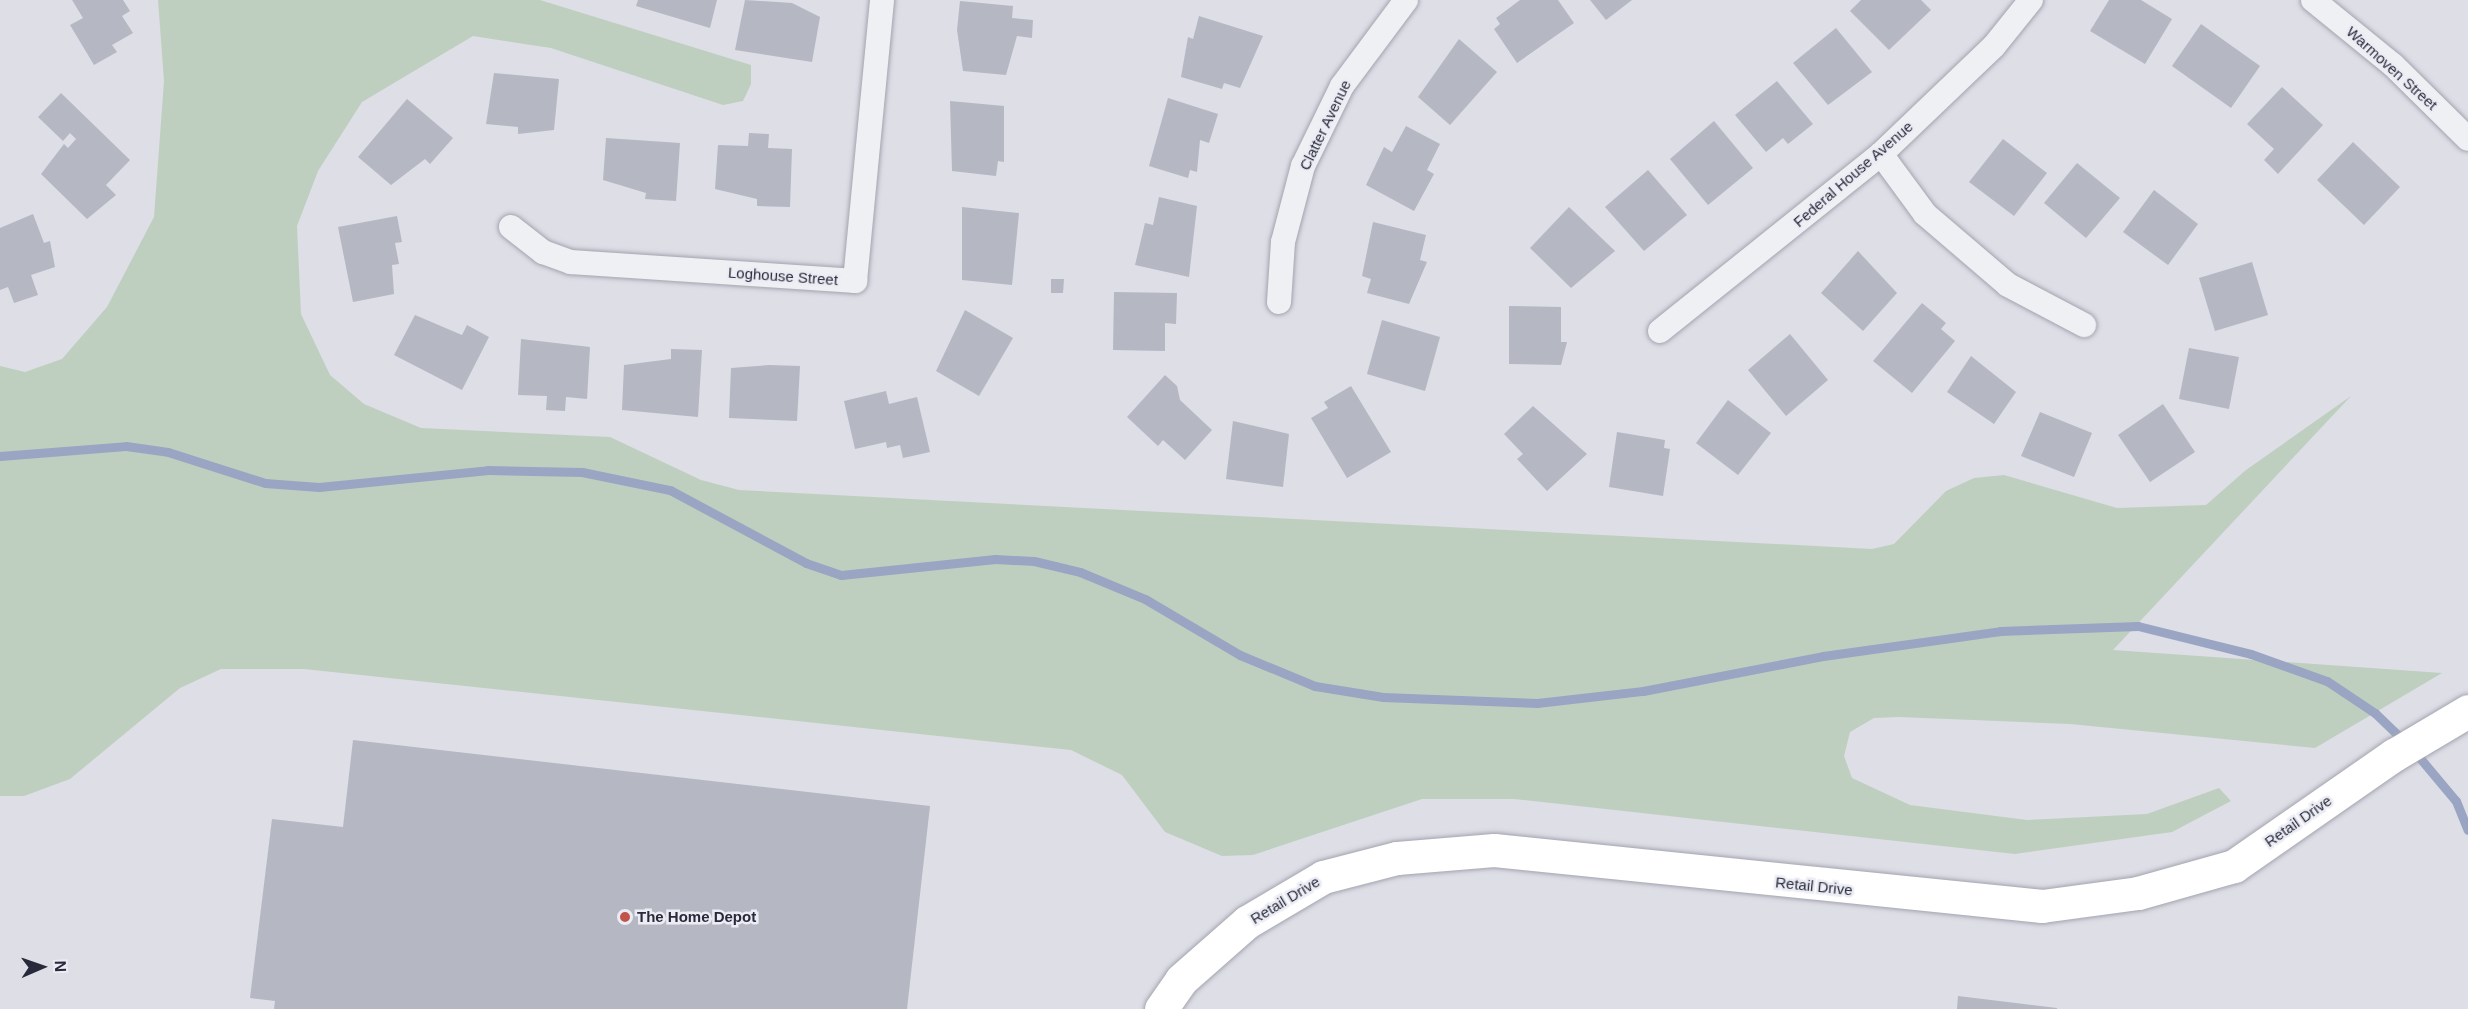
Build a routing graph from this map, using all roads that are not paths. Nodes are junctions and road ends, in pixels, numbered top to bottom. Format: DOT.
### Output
graph roads {
  1 [pos="882,0"];
  2 [pos="1406,0"];
  3 [pos="2031,0"];
  4 [pos="2313,0"];
  5 [pos="2468,139"];
  6 [pos="1881,154"];
  7 [pos="511,227"];
  8 [pos="1279,302"];
  9 [pos="2084,326"];
  10 [pos="1660,331"];
  11 [pos="2468,711"];
  12 [pos="1161,1009"];
  1 -- 7 [label="street, Loghouse Street"];
  2 -- 8 [label="street, Clatter Avenue"];
  3 -- 6 [label="street, Federal House Avenue"];
  4 -- 5 [label="street, Warmoven Street"];
  6 -- 9 [label="street"];
  6 -- 10 [label="street, Federal House Avenue"];
  11 -- 12 [label="street, Retail Drive"];
}
